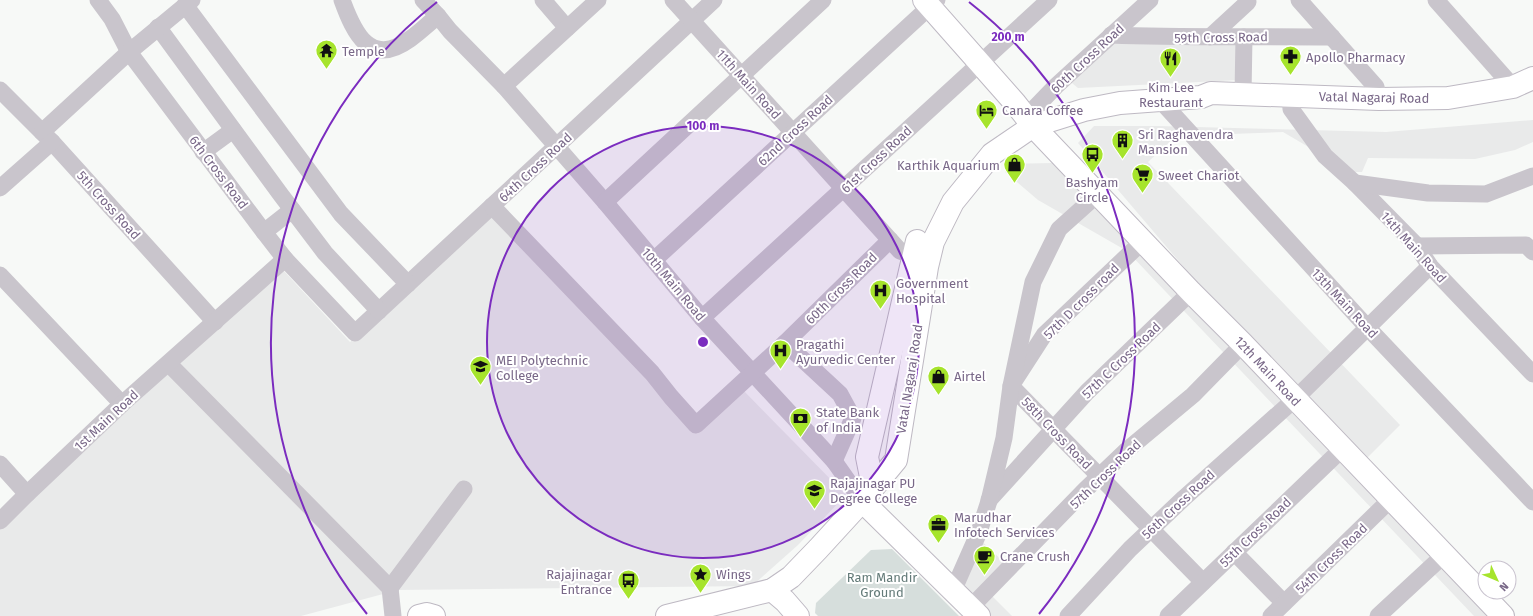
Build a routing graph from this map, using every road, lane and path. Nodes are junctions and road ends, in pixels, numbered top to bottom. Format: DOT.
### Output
graph roads {
  1 [pos="98,0"];
  2 [pos="342,0"];
  3 [pos="423,0"];
  4 [pos="543,0"];
  5 [pos="598,0"];
  6 [pos="673,0"];
  7 [pos="714,0"];
  8 [pos="823,0"];
  9 [pos="1049,0"];
  10 [pos="1150,0"];
  11 [pos="1299,0"];
  12 [pos="1436,0"];
  13 [pos="188,2"];
  14 [pos="930,2"];
  15 [pos="1248,2"];
  16 [pos="438,16"];
  17 [pos="692,21"];
  18 [pos="158,27"];
  19 [pos="567,28"];
  20 [pos="1111,35"];
  21 [pos="1210,37"];
  22 [pos="1244,37"];
  23 [pos="1332,38"];
  24 [pos="129,52"];
  25 [pos="980,64"];
  26 [pos="742,76"];
  27 [pos="1533,78"];
  28 [pos="504,86"];
  29 [pos="1513,87"];
  30 [pos="0,90"];
  31 [pos="1212,93"];
  32 [pos="1243,94"];
  33 [pos="1290,96"];
  34 [pos="1379,99"];
  35 [pos="1160,100"];
  36 [pos="1029,121"];
  37 [pos="233,130"];
  38 [pos="793,132"];
  39 [pos="47,137"];
  40 [pos="557,146"];
  41 [pos="203,152"];
  42 [pos="1533,176"];
  43 [pos="1355,183"];
  44 [pos="0,188"];
  45 [pos="844,188"];
  46 [pos="1098,194"];
  47 [pos="605,202"];
  48 [pos="492,206"];
  49 [pos="292,210"];
  50 [pos="264,232"];
  51 [pos="890,240"];
  52 [pos="1143,241"];
  53 [pos="1417,246"];
  54 [pos="1533,252"];
  55 [pos="914,256"];
  56 [pos="285,259"];
  57 [pos="654,260"];
  58 [pos="1430,266"];
  59 [pos="0,274"];
  60 [pos="408,284"];
  61 [pos="1191,292"];
  62 [pos="378,311"];
  63 [pos="702,318"];
  64 [pos="215,322"];
  65 [pos="1368,327"];
  66 [pos="355,333"];
  67 [pos="785,343"];
  68 [pos="1243,344"];
  69 [pos="169,364"];
  70 [pos="753,373"];
  71 [pos="1533,374"];
  72 [pos="1011,386"];
  73 [pos="1294,399"];
  74 [pos="122,404"];
  75 [pos="1054,430"];
  76 [pos="1342,449"];
  77 [pos="834,461"];
  78 [pos="0,464"];
  79 [pos="1100,477"];
  80 [pos="464,489"];
  81 [pos="27,494"];
  82 [pos="868,494"];
  83 [pos="1390,500"];
  84 [pos="989,501"];
  85 [pos="1533,502"];
  86 [pos="0,521"];
  87 [pos="1151,529"];
  88 [pos="1234,552"];
  89 [pos="1444,555"];
  90 [pos="1203,582"];
  91 [pos="390,588"];
  92 [pos="772,590"];
  93 [pos="953,591"];
  94 [pos="1284,603"];
  95 [pos="975,612"];
  96 [pos="1493,613"];
  97 [pos="393,616"];
  98 [pos="419,616"];
  99 [pos="434,616"];
  100 [pos="667,616"];
  101 [pos="798,616"];
  102 [pos="1068,616"];
  103 [pos="1168,616"];
  104 [pos="1271,616"];
  105 [pos="1378,616"];
  1 -- 24 [label="street, 6th Cross Road"];
  2 -- 16 [label="street"];
  3 -- 16 [label="street, 10th Main Road"];
  4 -- 19 [label="street"];
  5 -- 19 [label="street"];
  6 -- 17 [label="street, 11th Main Road"];
  7 -- 17 [label="street, 64th Cross Road"];
  8 -- 26 [label="street"];
  9 -- 25 [label="street, 61st Cross Road"];
  10 -- 20 [label="street, 60th Cross Road"];
  11 -- 23 [label="street"];
  12 -- 29 [label="street"];
  13 -- 18 [label="street"];
  13 -- 60 [label="street"];
  14 -- 25 [label="main road, 12th Main Road"];
  14 -- 38 [label="street, 62nd Cross Road"];
  15 -- 21 [label="street"];
  16 -- 28 [label="street, 10th Main Road"];
  17 -- 26 [label="street, 11th Main Road"];
  17 -- 40 [label="street, 64th Cross Road"];
  18 -- 24 [label="street"];
  18 -- 37 [label="street"];
  19 -- 28 [label="street"];
  20 -- 21 [label="street, 59th Cross Road"];
  20 -- 36 [label="street, 60th Cross Road"];
  21 -- 22 [label="street, 59th Cross Road"];
  22 -- 23 [label="street, 59th Cross Road"];
  22 -- 32 [label="street"];
  23 -- 34 [label="street"];
  24 -- 39 [label="street"];
  24 -- 41 [label="street, 6th Cross Road"];
  25 -- 36 [label="main road, 12th Main Road"];
  25 -- 45 [label="street, 61st Cross Road"];
  26 -- 38 [label="street, 11th Main Road"];
  26 -- 47 [label="street"];
  27 -- 29 [label="main road, Vatal Nagaraj Road"];
  28 -- 40 [label="street, 10th Main Road"];
  29 -- 34 [label="main road, Vatal Nagaraj Road"];
  30 -- 39 [label="street, 5th Cross Road"];
  31 -- 32 [label="main road, Vatal Nagaraj Road"];
  31 -- 35 [label="main road, Vatal Nagaraj Road"];
  31 -- 36 [label="main road, Vatal Nagaraj Road"];
  32 -- 33 [label="main road, Vatal Nagaraj Road"];
  33 -- 34 [label="main road, Vatal Nagaraj Road"];
  33 -- 43 [label="street, 14th Main Road"];
  35 -- 36 [label="main road, Vatal Nagaraj Road"];
  35 -- 65 [label="street, 13th Main Road"];
  36 -- 46 [label="main road, 12th Main Road"];
  36 -- 55 [label="main road, Vatal Nagaraj Road"];
  36 -- 82 [label="main road, Vatal Nagaraj Road"];
  37 -- 41 [label="street"];
  37 -- 49 [label="street"];
  38 -- 45 [label="street, 11th Main Road"];
  38 -- 57 [label="street, 62nd Cross Road"];
  39 -- 44 [label="street"];
  39 -- 64 [label="street, 5th Cross Road"];
  40 -- 47 [label="street, 10th Main Road"];
  40 -- 48 [label="street, 64th Cross Road"];
  41 -- 50 [label="street, 6th Cross Road"];
  42 -- 43 [label="street"];
  43 -- 53 [label="street, 14th Main Road"];
  45 -- 51 [label="street, 11th Main Road"];
  45 -- 63 [label="street, 61st Cross Road"];
  46 -- 52 [label="main road, 12th Main Road"];
  46 -- 72 [label="street, 58th Cross Road"];
  47 -- 57 [label="street, 10th Main Road"];
  48 -- 60 [label="street, 64th Cross Road"];
  48 -- 70 [label="street, 60th Cross Road"];
  49 -- 50 [label="street"];
  49 -- 62 [label="street"];
  50 -- 56 [label="street, 6th Cross Road"];
  51 -- 55 [label="street"];
  51 -- 67 [label="street, 60th Cross Road"];
  52 -- 61 [label="main road, 12th Main Road"];
  52 -- 72 [label="street, 57th D cross road"];
  53 -- 54 [label="street"];
  53 -- 58 [label="street, 14th Main Road"];
  55 -- 82 [label="main road, Vatal Nagaraj Road"];
  56 -- 64 [label="street, 1st Main Road"];
  56 -- 66 [label="street, 6th Cross Road"];
  57 -- 63 [label="street, 10th Main Road"];
  58 -- 65 [label="street, 56th Cross Road"];
  58 -- 71 [label="street, 14th Main Road"];
  59 -- 74 [label="street"];
  60 -- 62 [label="street, 64th Cross Road"];
  61 -- 68 [label="main road, 12th Main Road"];
  61 -- 75 [label="street, 57th C Cross Road"];
  62 -- 66 [label="street, 64th Cross Road"];
  63 -- 70 [label="street, 10th Main Road"];
  64 -- 69 [label="street, 1st Main Road"];
  65 -- 73 [label="street, 56th Cross Road"];
  65 -- 85 [label="street, 13th Main Road"];
  67 -- 70 [label="street, 60th Cross Road"];
  67 -- 77 [label="street"];
  68 -- 73 [label="main road, 12th Main Road"];
  68 -- 79 [label="street, 57th Cross Road"];
  69 -- 74 [label="street, 1st Main Road"];
  69 -- 91 [label="street"];
  70 -- 77 [label="street, 10th Main Road"];
  72 -- 75 [label="street, 58th Cross Road"];
  72 -- 84 [label="street, 58th Cross Road"];
  73 -- 76 [label="main road, 12th Main Road"];
  73 -- 87 [label="street, 56th Cross Road"];
  74 -- 81 [label="street, 1st Main Road"];
  75 -- 79 [label="street, 58th Cross Road"];
  75 -- 84 [label="street, 57th C Cross Road"];
  76 -- 83 [label="main road, 12th Main Road"];
  76 -- 88 [label="street, 55th Cross Road"];
  77 -- 82 [label="street, 10th Main Road"];
  78 -- 81 [label="street"];
  79 -- 87 [label="street, 58th Cross Road"];
  79 -- 95 [label="street, 57th Cross Road"];
  80 -- 91 [label="street"];
  81 -- 86 [label="street, 1st Main Road"];
  82 -- 92 [label="main road, Vatal Nagaraj Road"];
  82 -- 93 [label="main road, 10th Main Road"];
  83 -- 89 [label="main road, 12th Main Road"];
  83 -- 94 [label="street, 54th Cross Road"];
  84 -- 93 [label="street, 58th Cross Road"];
  87 -- 90 [label="street, 58th Cross Road"];
  87 -- 102 [label="street, 56th Cross Road"];
  88 -- 90 [label="street, 55th Cross Road"];
  88 -- 94 [label="street"];
  89 -- 96 [label="main road, 12th Main Road"];
  89 -- 105 [label="street"];
  90 -- 103 [label="street, 55th Cross Road"];
  91 -- 97 [label="street"];
  92 -- 100 [label="main road, Vatal Nagaraj Road"];
  92 -- 101 [label="main road"];
  93 -- 95 [label="main road, 10th Main Road"];
  94 -- 104 [label="street, 54th Cross Road"];
  98 -- 99 [label="main road"];
}
